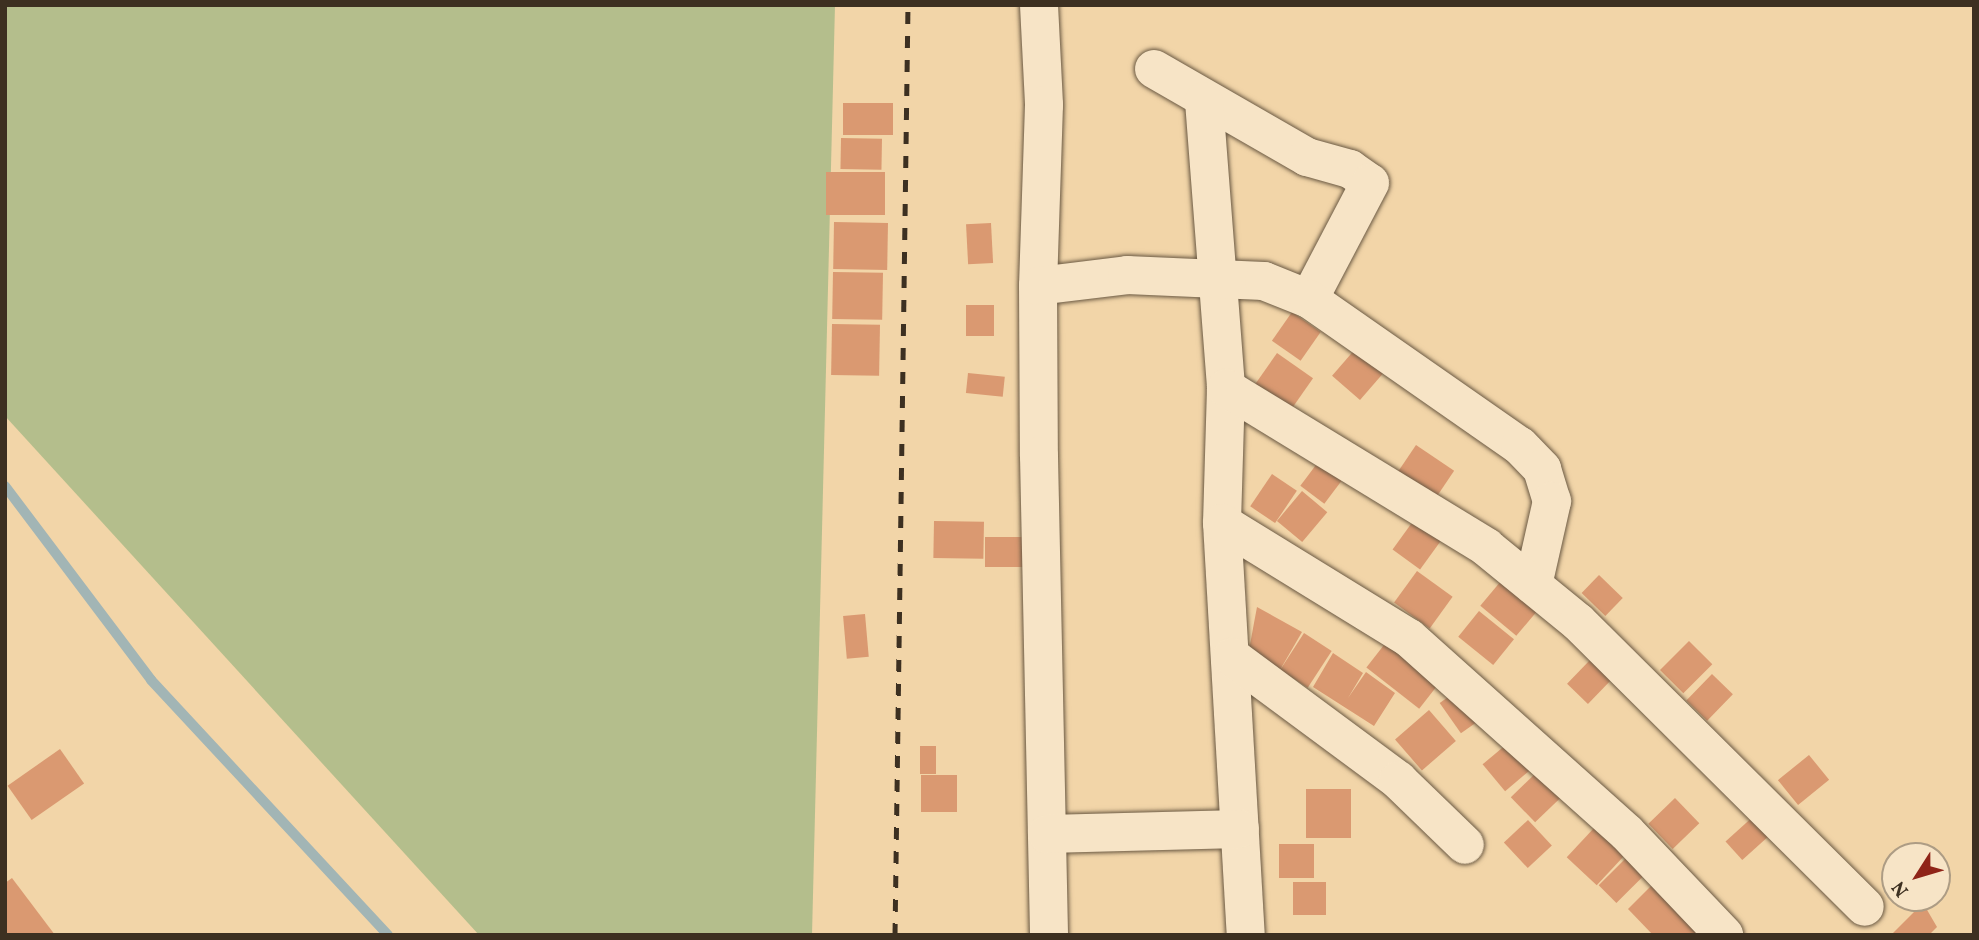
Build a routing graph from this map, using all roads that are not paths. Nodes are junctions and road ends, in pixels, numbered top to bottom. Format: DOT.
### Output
graph roads {
  1 [pos="1039,5"];
  2 [pos="1154,69"];
  3 [pos="1204,101"];
  4 [pos="1219,283"];
  5 [pos="1038,286"];
  6 [pos="1309,299"];
  7 [pos="1226,388"];
  8 [pos="1222,523"];
  9 [pos="1533,585"];
  10 [pos="1232,657"];
  11 [pos="1240,829"];
  12 [pos="1047,834"];
  13 [pos="1465,845"];
  14 [pos="1865,907"];
  15 [pos="1049,935"];
  16 [pos="1246,935"];
  17 [pos="1724,935"];
  1 -- 5 [label="street"];
  2 -- 3 [label="street"];
  3 -- 4 [label="street"];
  3 -- 6 [label="street"];
  4 -- 5 [label="street"];
  4 -- 6 [label="street"];
  4 -- 7 [label="street"];
  5 -- 12 [label="street"];
  6 -- 9 [label="street"];
  7 -- 8 [label="street"];
  7 -- 9 [label="street"];
  8 -- 10 [label="street"];
  8 -- 17 [label="street"];
  9 -- 14 [label="street"];
  10 -- 11 [label="street"];
  10 -- 13 [label="street"];
  11 -- 12 [label="street"];
  11 -- 16 [label="street"];
  12 -- 15 [label="street"];
}
